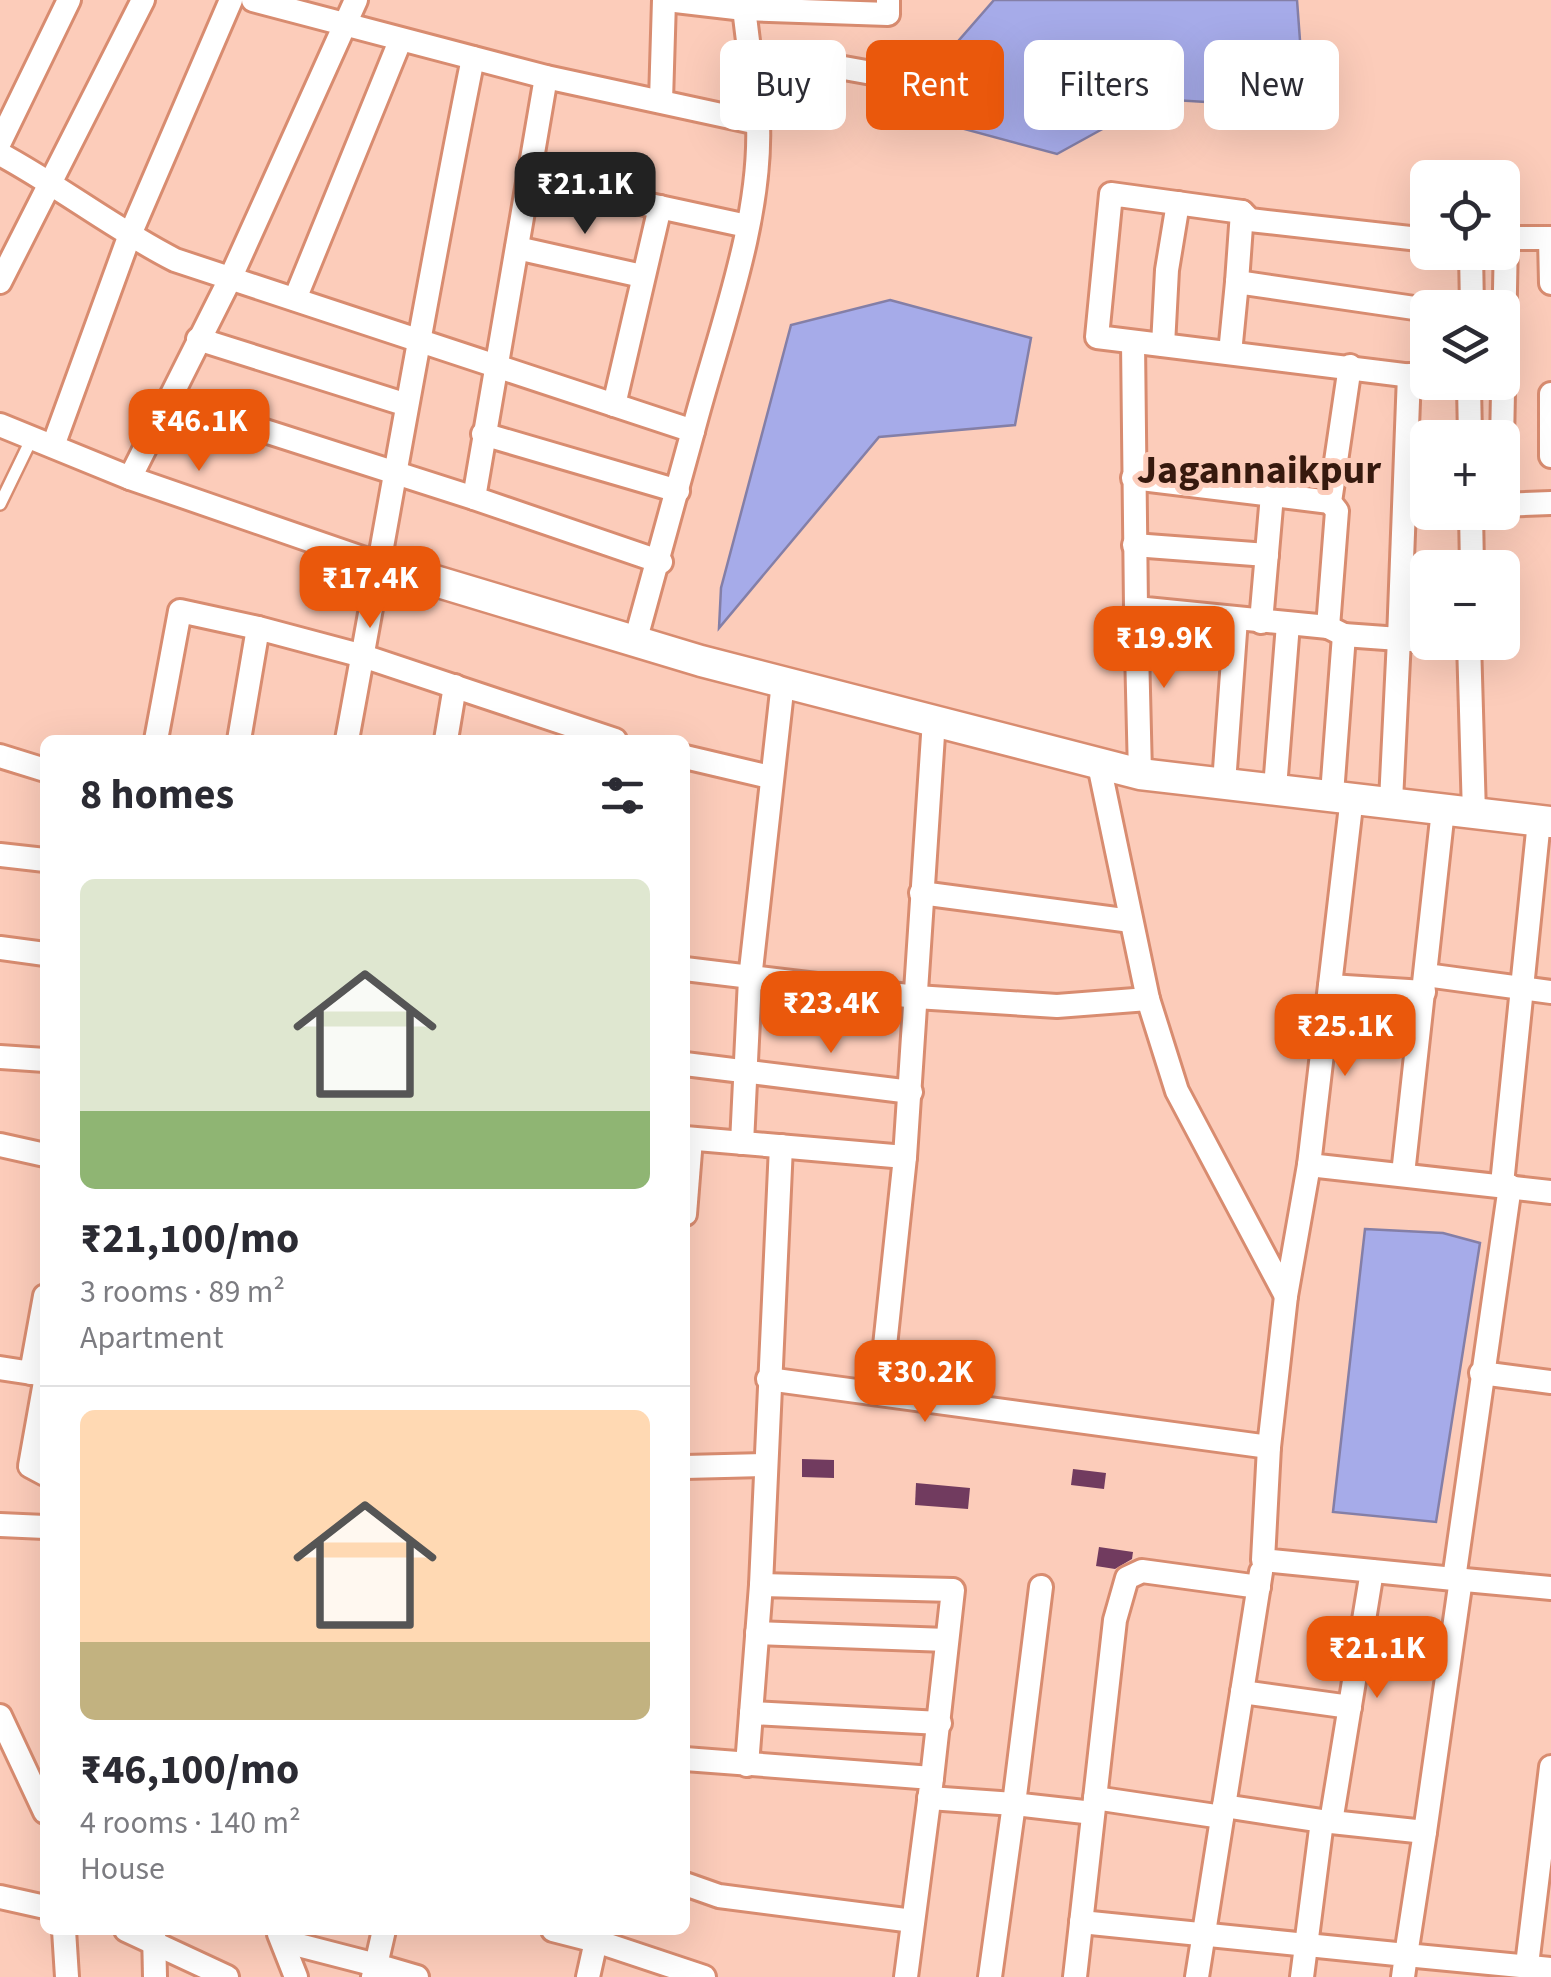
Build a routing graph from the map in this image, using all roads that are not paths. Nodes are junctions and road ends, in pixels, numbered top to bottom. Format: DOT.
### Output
graph roads {
  1 [pos="70,0"];
  2 [pos="143,0"];
  3 [pos="231,0"];
  4 [pos="356,0"];
  5 [pos="666,0"];
  6 [pos="888,0"];
  7 [pos="264,1"];
  8 [pos="743,4"];
  9 [pos="822,5"];
  10 [pos="346,24"];
  11 [pos="747,40"];
  12 [pos="400,41"];
  13 [pos="473,58"];
  14 [pos="546,77"];
  15 [pos="661,101"];
  16 [pos="720,114"];
  17 [pos="758,130"];
  18 [pos="0,142"];
  19 [pos="0,154"];
  20 [pos="530,179"];
  21 [pos="50,181"];
  22 [pos="1178,203"];
  23 [pos="660,206"];
  24 [pos="1242,212"];
  25 [pos="747,226"];
  26 [pos="129,236"];
  27 [pos="1410,238"];
  28 [pos="1520,238"];
  29 [pos="1551,238"];
  30 [pos="516,248"];
  31 [pos="1504,270"];
  32 [pos="642,276"];
  33 [pos="230,279"];
  34 [pos="0,282"];
  35 [pos="1237,282"];
  36 [pos="1551,283"];
  37 [pos="295,299"];
  38 [pos="1410,307"];
  39 [pos="198,339"];
  40 [pos="416,342"];
  41 [pos="1133,342"];
  42 [pos="1163,346"];
  43 [pos="1230,353"];
  44 [pos="1350,366"];
  45 [pos="496,368"];
  46 [pos="1410,375"];
  47 [pos="1551,394"];
  48 [pos="168,400"];
  49 [pos="1416,400"];
  50 [pos="404,404"];
  51 [pos="614,405"];
  52 [pos="1502,420"];
  53 [pos="0,425"];
  54 [pos="693,432"];
  55 [pos="483,434"];
  56 [pos="42,442"];
  57 [pos="1551,456"];
  58 [pos="394,472"];
  59 [pos="130,478"];
  60 [pos="1133,478"];
  61 [pos="678,491"];
  62 [pos="1272,495"];
  63 [pos="474,498"];
  64 [pos="1330,502"];
  65 [pos="0,504"];
  66 [pos="1551,504"];
  67 [pos="1520,505"];
  68 [pos="1134,546"];
  69 [pos="1267,554"];
  70 [pos="661,562"];
  71 [pos="382,565"];
  72 [pos="1136,608"];
  73 [pos="1236,619"];
  74 [pos="1261,622"];
  75 [pos="1288,624"];
  76 [pos="258,628"];
  77 [pos="1336,631"];
  78 [pos="1399,639"];
  79 [pos="1410,640"];
  80 [pos="636,642"];
  81 [pos="363,656"];
  82 [pos="1469,660"];
  83 [pos="784,682"];
  84 [pos="455,686"];
  85 [pos="539,715"];
  86 [pos="934,720"];
  87 [pos="157,735"];
  88 [pos="240,735"];
  89 [pos="348,735"];
  90 [pos="447,735"];
  91 [pos="535,735"];
  92 [pos="600,735"];
  93 [pos="0,756"];
  94 [pos="690,758"];
  95 [pos="1100,765"];
  96 [pos="40,768"];
  97 [pos="1140,774"];
  98 [pos="770,776"];
  99 [pos="1224,783"];
  100 [pos="1275,788"];
  101 [pos="1342,795"];
  102 [pos="1391,801"];
  103 [pos="1443,810"];
  104 [pos="1474,814"];
  105 [pos="1545,821"];
  106 [pos="0,855"];
  107 [pos="40,859"];
  108 [pos="921,893"];
  109 [pos="1131,921"];
  110 [pos="0,948"];
  111 [pos="40,953"];
  112 [pos="690,970"];
  113 [pos="750,979"];
  114 [pos="1425,984"];
  115 [pos="1330,986"];
  116 [pos="1524,988"];
  117 [pos="1551,992"];
  118 [pos="916,997"];
  119 [pos="1148,998"];
  120 [pos="40,1060"];
  121 [pos="1,1063"];
  122 [pos="690,1065"];
  123 [pos="746,1072"];
  124 [pos="911,1092"];
  125 [pos="690,1138"];
  126 [pos="742,1143"];
  127 [pos="0,1145"];
  128 [pos="781,1146"];
  129 [pos="40,1154"];
  130 [pos="906,1157"];
  131 [pos="1308,1164"];
  132 [pos="1403,1174"];
  133 [pos="1506,1185"];
  134 [pos="1551,1192"];
  135 [pos="1286,1296"];
  136 [pos="0,1368"];
  137 [pos="1481,1373"];
  138 [pos="40,1377"];
  139 [pos="768,1380"];
  140 [pos="1551,1382"];
  141 [pos="880,1394"];
  142 [pos="1270,1447"];
  143 [pos="690,1466"];
  144 [pos="764,1466"];
  145 [pos="40,1471"];
  146 [pos="0,1525"];
  147 [pos="40,1527"];
  148 [pos="1263,1560"];
  149 [pos="1372,1571"];
  150 [pos="1458,1579"];
  151 [pos="761,1585"];
  152 [pos="1259,1587"];
  153 [pos="1041,1588"];
  154 [pos="1551,1588"];
  155 [pos="757,1633"];
  156 [pos="946,1640"];
  157 [pos="1242,1692"];
  158 [pos="1350,1707"];
  159 [pos="751,1714"];
  160 [pos="0,1716"];
  161 [pos="940,1723"];
  162 [pos="690,1759"];
  163 [pos="747,1765"];
  164 [pos="1551,1767"];
  165 [pos="931,1788"];
  166 [pos="40,1801"];
  167 [pos="1014,1804"];
  168 [pos="1094,1805"];
  169 [pos="1223,1811"];
  170 [pos="1326,1821"];
  171 [pos="1425,1832"];
  172 [pos="690,1886"];
  173 [pos="0,1896"];
  174 [pos="40,1906"];
  175 [pos="913,1921"];
  176 [pos="1081,1922"];
  177 [pos="1202,1934"];
  178 [pos="64,1935"];
  179 [pos="153,1935"];
  180 [pos="280,1935"];
  181 [pos="383,1935"];
  182 [pos="597,1935"];
  183 [pos="1306,1945"];
  184 [pos="1405,1966"];
  185 [pos="1514,1968"];
  186 [pos="1551,1969"];
  187 [pos="374,1971"];
  188 [pos="67,1977"];
  189 [pos="154,1977"];
  190 [pos="228,1977"];
  191 [pos="296,1977"];
  192 [pos="416,1977"];
  193 [pos="588,1977"];
  194 [pos="704,1977"];
  195 [pos="906,1977"];
  196 [pos="990,1977"];
  197 [pos="1075,1977"];
  198 [pos="1197,1977"];
  199 [pos="1302,1977"];
  1 -- 18 [label="street"];
  2 -- 21 [label="street"];
  3 -- 26 [label="street"];
  4 -- 10 [label="street"];
  5 -- 8 [label="street"];
  5 -- 15 [label="street"];
  6 -- 9 [label="street"];
  7 -- 10 [label="street"];
  8 -- 9 [label="street"];
  8 -- 11 [label="street"];
  10 -- 12 [label="street"];
  10 -- 33 [label="street"];
  12 -- 13 [label="street"];
  12 -- 37 [label="street"];
  13 -- 14 [label="street"];
  13 -- 40 [label="street"];
  14 -- 15 [label="street"];
  14 -- 20 [label="street"];
  15 -- 16 [label="street"];
  17 -- 25 [label="street"];
  19 -- 21 [label="street"];
  20 -- 23 [label="street"];
  20 -- 30 [label="street"];
  21 -- 26 [label="street"];
  21 -- 34 [label="street"];
  22 -- 24 [label="street"];
  22 -- 41 [label="street"];
  22 -- 42 [label="street"];
  23 -- 25 [label="street"];
  23 -- 32 [label="street"];
  24 -- 27 [label="street"];
  24 -- 35 [label="street"];
  25 -- 54 [label="street"];
  26 -- 33 [label="street"];
  26 -- 56 [label="street"];
  28 -- 29 [label="street"];
  29 -- 36 [label="street"];
  30 -- 32 [label="street"];
  30 -- 45 [label="street"];
  31 -- 52 [label="street"];
  32 -- 51 [label="street"];
  33 -- 37 [label="street"];
  33 -- 39 [label="street"];
  35 -- 38 [label="street"];
  35 -- 43 [label="street"];
  37 -- 40 [label="street"];
  39 -- 48 [label="street"];
  39 -- 50 [label="street"];
  40 -- 45 [label="street"];
  40 -- 50 [label="street"];
  41 -- 42 [label="street"];
  41 -- 60 [label="street"];
  42 -- 43 [label="street"];
  43 -- 44 [label="street"];
  44 -- 46 [label="street"];
  44 -- 64 [label="street"];
  45 -- 51 [label="street"];
  45 -- 55 [label="street"];
  47 -- 57 [label="street"];
  48 -- 58 [label="street"];
  48 -- 59 [label="street"];
  49 -- 78 [label="street"];
  50 -- 58 [label="street"];
  51 -- 54 [label="street"];
  53 -- 56 [label="street"];
  54 -- 61 [label="street"];
  55 -- 61 [label="street"];
  55 -- 63 [label="street"];
  56 -- 59 [label="street"];
  56 -- 65 [label="lane"];
  58 -- 63 [label="street"];
  58 -- 71 [label="street"];
  59 -- 71 [label="street"];
  60 -- 62 [label="street"];
  60 -- 68 [label="street"];
  61 -- 70 [label="street"];
  62 -- 64 [label="street"];
  62 -- 69 [label="street"];
  63 -- 70 [label="street"];
  64 -- 77 [label="street"];
  66 -- 67 [label="street"];
  68 -- 69 [label="street"];
  68 -- 72 [label="street"];
  69 -- 74 [label="street"];
  70 -- 80 [label="street"];
  71 -- 80 [label="street"];
  71 -- 81 [label="street"];
  72 -- 73 [label="street"];
  72 -- 97 [label="street"];
  73 -- 74 [label="street"];
  73 -- 99 [label="street"];
  74 -- 75 [label="street"];
  75 -- 77 [label="street"];
  75 -- 100 [label="street"];
  76 -- 81 [label="street"];
  76 -- 87 [label="street"];
  76 -- 88 [label="street"];
  77 -- 78 [label="street"];
  77 -- 101 [label="street"];
  78 -- 79 [label="street"];
  78 -- 102 [label="street"];
  80 -- 83 [label="street"];
  81 -- 84 [label="street"];
  81 -- 89 [label="street"];
  82 -- 104 [label="street"];
  83 -- 86 [label="street"];
  83 -- 98 [label="street"];
  84 -- 85 [label="street"];
  84 -- 90 [label="street"];
  85 -- 91 [label="street"];
  85 -- 92 [label="street"];
  86 -- 95 [label="street"];
  86 -- 108 [label="street"];
  93 -- 96 [label="street"];
  94 -- 98 [label="street"];
  95 -- 97 [label="street"];
  95 -- 109 [label="street"];
  97 -- 99 [label="street"];
  98 -- 113 [label="street"];
  99 -- 100 [label="street"];
  100 -- 101 [label="street"];
  101 -- 102 [label="street"];
  101 -- 115 [label="street"];
  102 -- 103 [label="street"];
  103 -- 104 [label="street"];
  103 -- 114 [label="street"];
  104 -- 105 [label="street"];
  105 -- 116 [label="street"];
  106 -- 107 [label="street"];
  108 -- 109 [label="street"];
  108 -- 118 [label="street"];
  109 -- 119 [label="street"];
  110 -- 111 [label="street"];
  112 -- 113 [label="street"];
  113 -- 118 [label="street"];
  113 -- 123 [label="street"];
  114 -- 115 [label="street"];
  114 -- 116 [label="street"];
  114 -- 132 [label="street"];
  115 -- 131 [label="street"];
  116 -- 117 [label="street"];
  116 -- 133 [label="street"];
  118 -- 119 [label="street"];
  118 -- 124 [label="street"];
  119 -- 135 [label="street"];
  120 -- 121 [label="street"];
  122 -- 123 [label="street"];
  123 -- 124 [label="street"];
  123 -- 126 [label="street"];
  124 -- 130 [label="street"];
  125 -- 126 [label="street"];
  126 -- 128 [label="street"];
  127 -- 129 [label="street"];
  128 -- 130 [label="street"];
  128 -- 139 [label="street"];
  130 -- 141 [label="street"];
  131 -- 132 [label="street"];
  131 -- 135 [label="street"];
  132 -- 133 [label="street"];
  133 -- 134 [label="street"];
  133 -- 137 [label="street"];
  135 -- 142 [label="street"];
  136 -- 138 [label="street"];
  137 -- 140 [label="street"];
  137 -- 150 [label="street"];
  138 -- 145 [label="street"];
  139 -- 141 [label="street"];
  139 -- 144 [label="street"];
  141 -- 142 [label="street"];
  142 -- 148 [label="street"];
  143 -- 144 [label="street"];
  144 -- 151 [label="street"];
  146 -- 147 [label="street"];
  148 -- 149 [label="street"];
  148 -- 152 [label="street"];
  149 -- 150 [label="street"];
  149 -- 158 [label="street"];
  150 -- 154 [label="street"];
  150 -- 171 [label="street"];
  151 -- 155 [label="street"];
  151 -- 156 [label="street"];
  152 -- 157 [label="street"];
  152 -- 168 [label="street"];
  153 -- 167 [label="street"];
  155 -- 156 [label="street"];
  155 -- 159 [label="street"];
  156 -- 161 [label="street"];
  157 -- 158 [label="street"];
  157 -- 169 [label="street"];
  158 -- 170 [label="street"];
  159 -- 161 [label="street"];
  159 -- 163 [label="street"];
  160 -- 166 [label="street"];
  161 -- 165 [label="street"];
  162 -- 163 [label="street"];
  163 -- 165 [label="street"];
  164 -- 185 [label="street"];
  165 -- 167 [label="street"];
  165 -- 175 [label="street"];
  167 -- 168 [label="street"];
  167 -- 196 [label="street"];
  168 -- 169 [label="street"];
  168 -- 176 [label="street"];
  169 -- 170 [label="street"];
  169 -- 177 [label="street"];
  170 -- 171 [label="street"];
  170 -- 183 [label="street"];
  171 -- 184 [label="street"];
  172 -- 175 [label="street"];
  173 -- 174 [label="street"];
  175 -- 195 [label="street"];
  176 -- 177 [label="street"];
  176 -- 197 [label="street"];
  177 -- 183 [label="street"];
  177 -- 198 [label="street"];
  178 -- 188 [label="street"];
  179 -- 189 [label="street"];
  179 -- 190 [label="street"];
  180 -- 187 [label="street"];
  180 -- 191 [label="street"];
  181 -- 187 [label="street"];
  182 -- 193 [label="street"];
  182 -- 194 [label="street"];
  183 -- 184 [label="street"];
  183 -- 199 [label="street"];
  184 -- 185 [label="street"];
  185 -- 186 [label="street"];
  187 -- 192 [label="street"];
}
